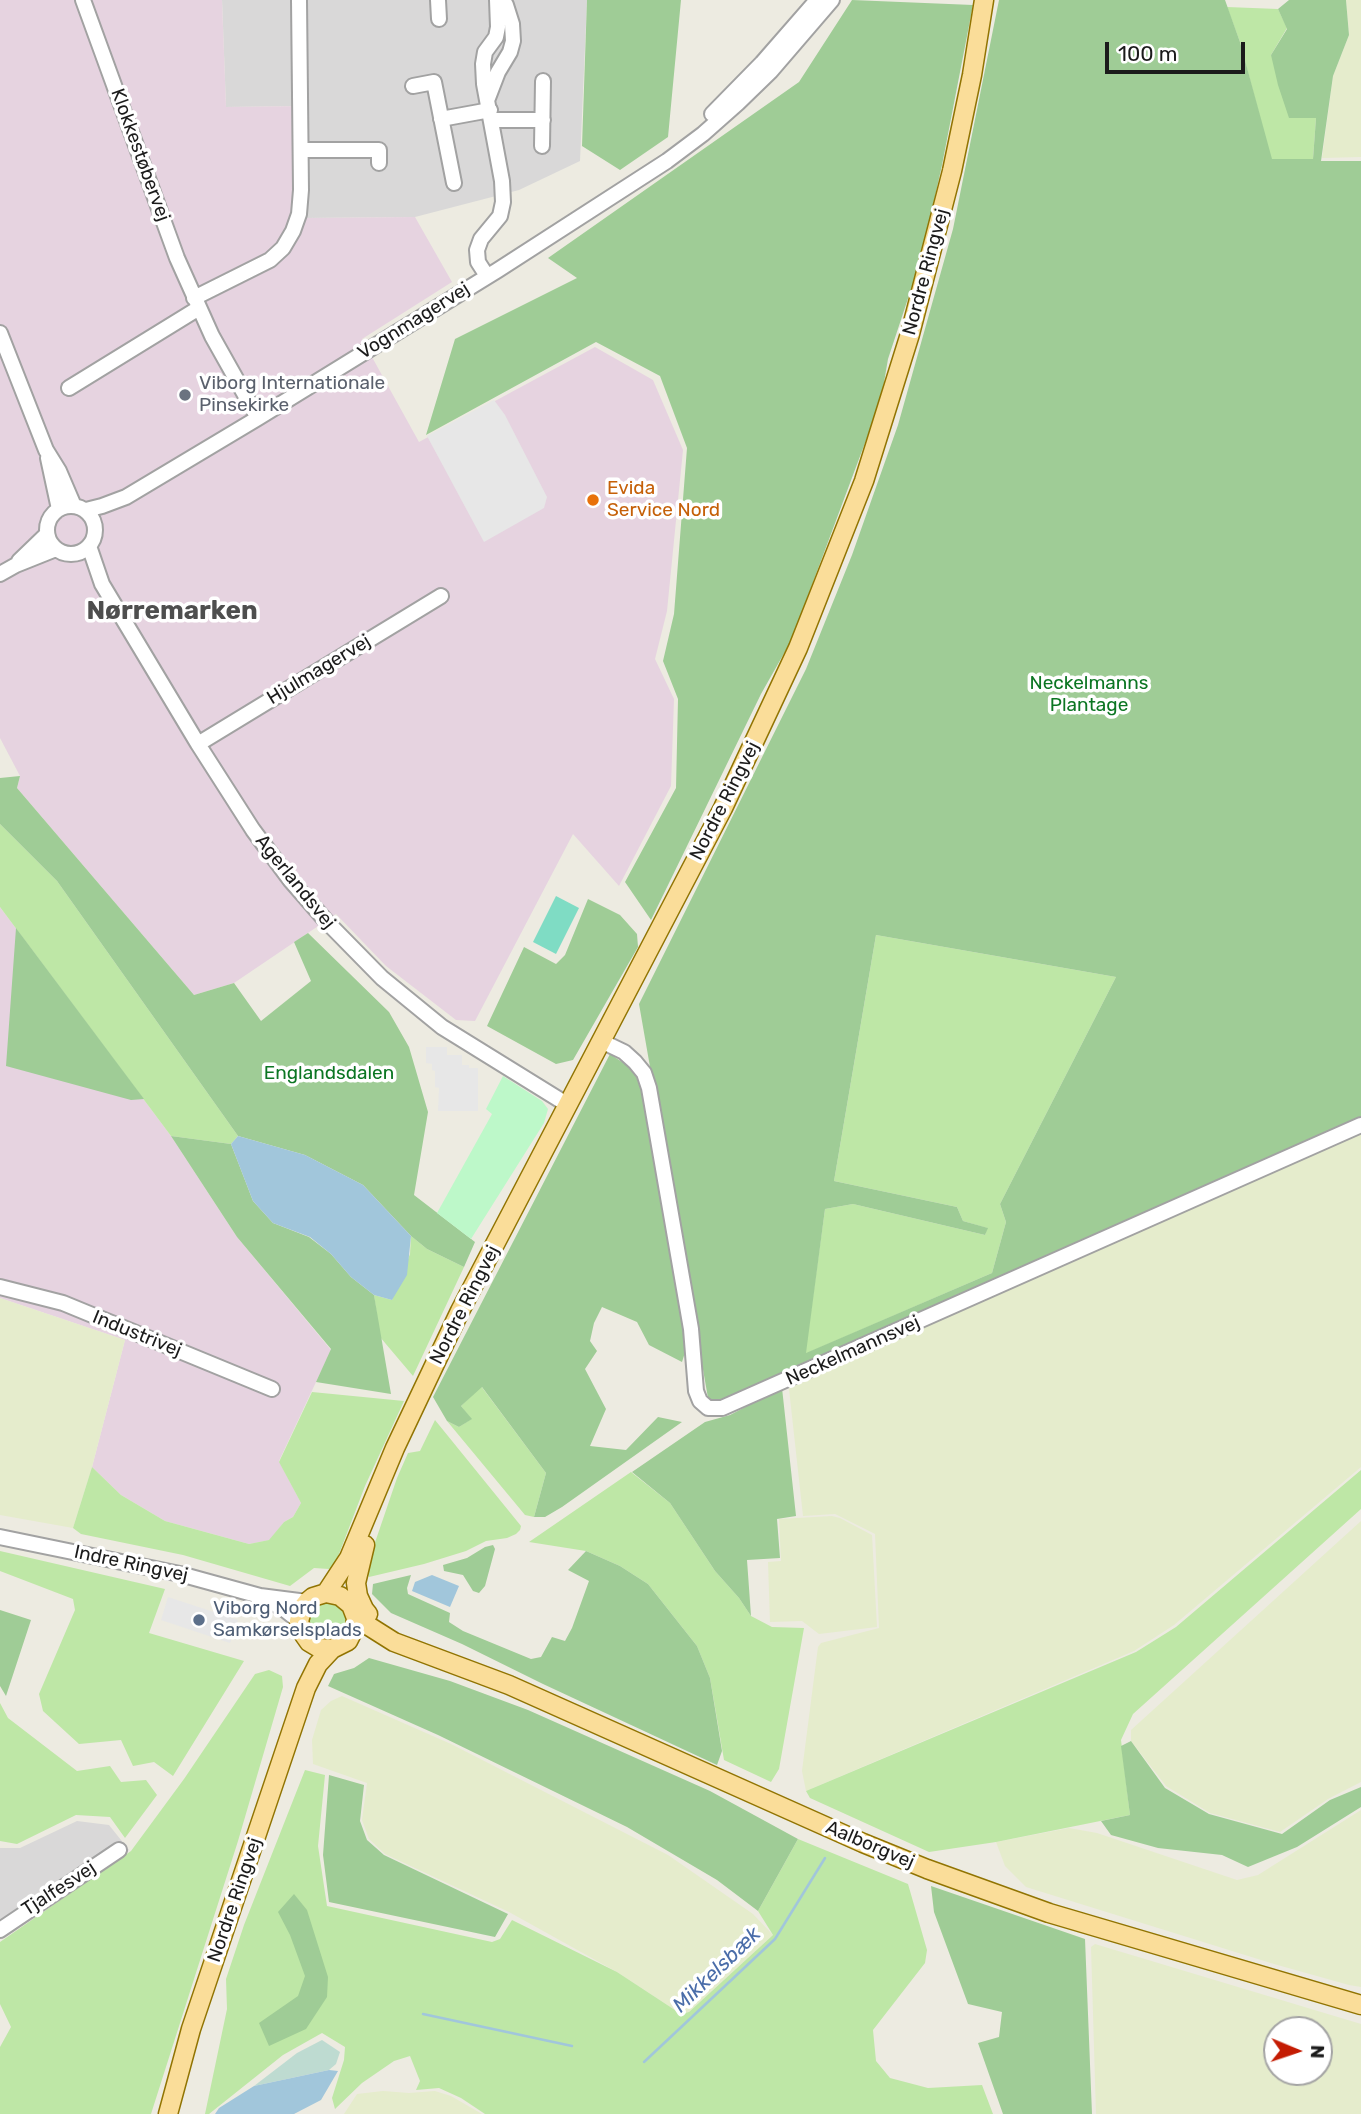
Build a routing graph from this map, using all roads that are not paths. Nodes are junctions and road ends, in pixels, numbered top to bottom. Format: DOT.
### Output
graph roads {
  1 [pos="83,0"];
  2 [pos="299,0"];
  3 [pos="438,0"];
  4 [pos="497,0"];
  5 [pos="503,0"];
  6 [pos="817,0"];
  7 [pos="832,0"];
  8 [pos="984,0"];
  9 [pos="439,19"];
  10 [pos="543,81"];
  11 [pos="413,86"];
  12 [pos="490,110"];
  13 [pos="441,119"];
  14 [pos="542,120"];
  15 [pos="542,146"];
  16 [pos="301,150"];
  17 [pos="379,163"];
  18 [pos="454,183"];
  19 [pos="629,187"];
  20 [pos="487,276"];
  21 [pos="196,303"];
  22 [pos="0,332"];
  23 [pos="69,388"];
  24 [pos="258,418"];
  25 [pos="126,497"];
  26 [pos="73,508"];
  27 [pos="95,527"];
  28 [pos="47,534"];
  29 [pos="89,546"];
  30 [pos="56,549"];
  31 [pos="75,554"];
  32 [pos="16,565"];
  33 [pos="0,574"];
  34 [pos="102,584"];
  35 [pos="441,596"];
  36 [pos="198,744"];
  37 [pos="601,1041"];
  38 [pos="568,1105"];
  39 [pos="1361,1125"];
  40 [pos="0,1287"];
  41 [pos="272,1389"];
  42 [pos="395,1448"];
  43 [pos="0,1537"];
  44 [pos="349,1558"];
  45 [pos="327,1593"];
  46 [pos="260,1596"];
  47 [pos="346,1600"];
  48 [pos="307,1602"];
  49 [pos="356,1618"];
  50 [pos="299,1621"];
  51 [pos="309,1642"];
  52 [pos="394,1642"];
  53 [pos="340,1645"];
  54 [pos="509,1685"];
  55 [pos="306,1688"];
  56 [pos="119,1850"];
  57 [pos="0,1930"];
  58 [pos="1361,2005"];
  59 [pos="168,2114"];
  1 -- 21 [label="street, Klokkestøbervej"];
  2 -- 16 [label="street"];
  3 -- 9 [label="street"];
  4 -- 12 [label="street"];
  5 -- 12 [label="street"];
  6 -- 19 [label="street, Vognmagervej"];
  7 -- 19 [label="street, Vognmagervej"];
  8 -- 37 [label="main road, Nordre Ringvej"];
  10 -- 14 [label="street"];
  11 -- 13 [label="street"];
  12 -- 13 [label="street"];
  12 -- 14 [label="street"];
  12 -- 20 [label="street"];
  13 -- 18 [label="street"];
  14 -- 15 [label="street"];
  16 -- 17 [label="street"];
  16 -- 21 [label="street"];
  19 -- 20 [label="street, Vognmagervej"];
  20 -- 24 [label="street, Vognmagervej"];
  21 -- 23 [label="street"];
  21 -- 24 [label="street, Klokkestøbervej"];
  22 -- 26 [label="street"];
  24 -- 25 [label="street, Vognmagervej"];
  25 -- 26 [label="street, Vognmagervej"];
  25 -- 27 [label="street, Vognmagervej"];
  26 -- 27 [label="street"];
  26 -- 28 [label="street"];
  27 -- 29 [label="street"];
  28 -- 30 [label="street"];
  28 -- 32 [label="street"];
  29 -- 31 [label="street"];
  29 -- 34 [label="street, Agerlandsvej"];
  30 -- 31 [label="street"];
  30 -- 32 [label="street"];
  31 -- 34 [label="street, Agerlandsvej"];
  32 -- 33 [label="street"];
  34 -- 36 [label="street, Agerlandsvej"];
  35 -- 36 [label="street, Hjulmagervej"];
  36 -- 38 [label="street, Agerlandsvej"];
  37 -- 38 [label="main road, Nordre Ringvej"];
  37 -- 39 [label="street, Neckelmannsvej"];
  38 -- 42 [label="main road, Nordre Ringvej"];
  40 -- 41 [label="street, Industrivej"];
  42 -- 44 [label="main road, Nordre Ringvej"];
  42 -- 54 [label="main road"];
  43 -- 46 [label="street, Indre Ringvej"];
  44 -- 45 [label="main road, Nordre Ringvej"];
  44 -- 47 [label="main road, Nordre Ringvej"];
  45 -- 47 [label="main road"];
  45 -- 48 [label="main road"];
  46 -- 48 [label="street, Indre Ringvej"];
  46 -- 50 [label="street, Indre Ringvej"];
  47 -- 49 [label="main road"];
  48 -- 50 [label="main road"];
  49 -- 52 [label="main road, Aalborgvej"];
  49 -- 53 [label="main road"];
  50 -- 51 [label="main road"];
  51 -- 53 [label="main road"];
  51 -- 55 [label="main road, Nordre Ringvej"];
  52 -- 53 [label="main road, Aalborgvej"];
  52 -- 54 [label="main road, Aalborgvej"];
  53 -- 55 [label="main road, Nordre Ringvej"];
  54 -- 58 [label="main road, Aalborgvej"];
  55 -- 59 [label="main road, Nordre Ringvej"];
  56 -- 57 [label="street, Tjalfesvej"];
}
